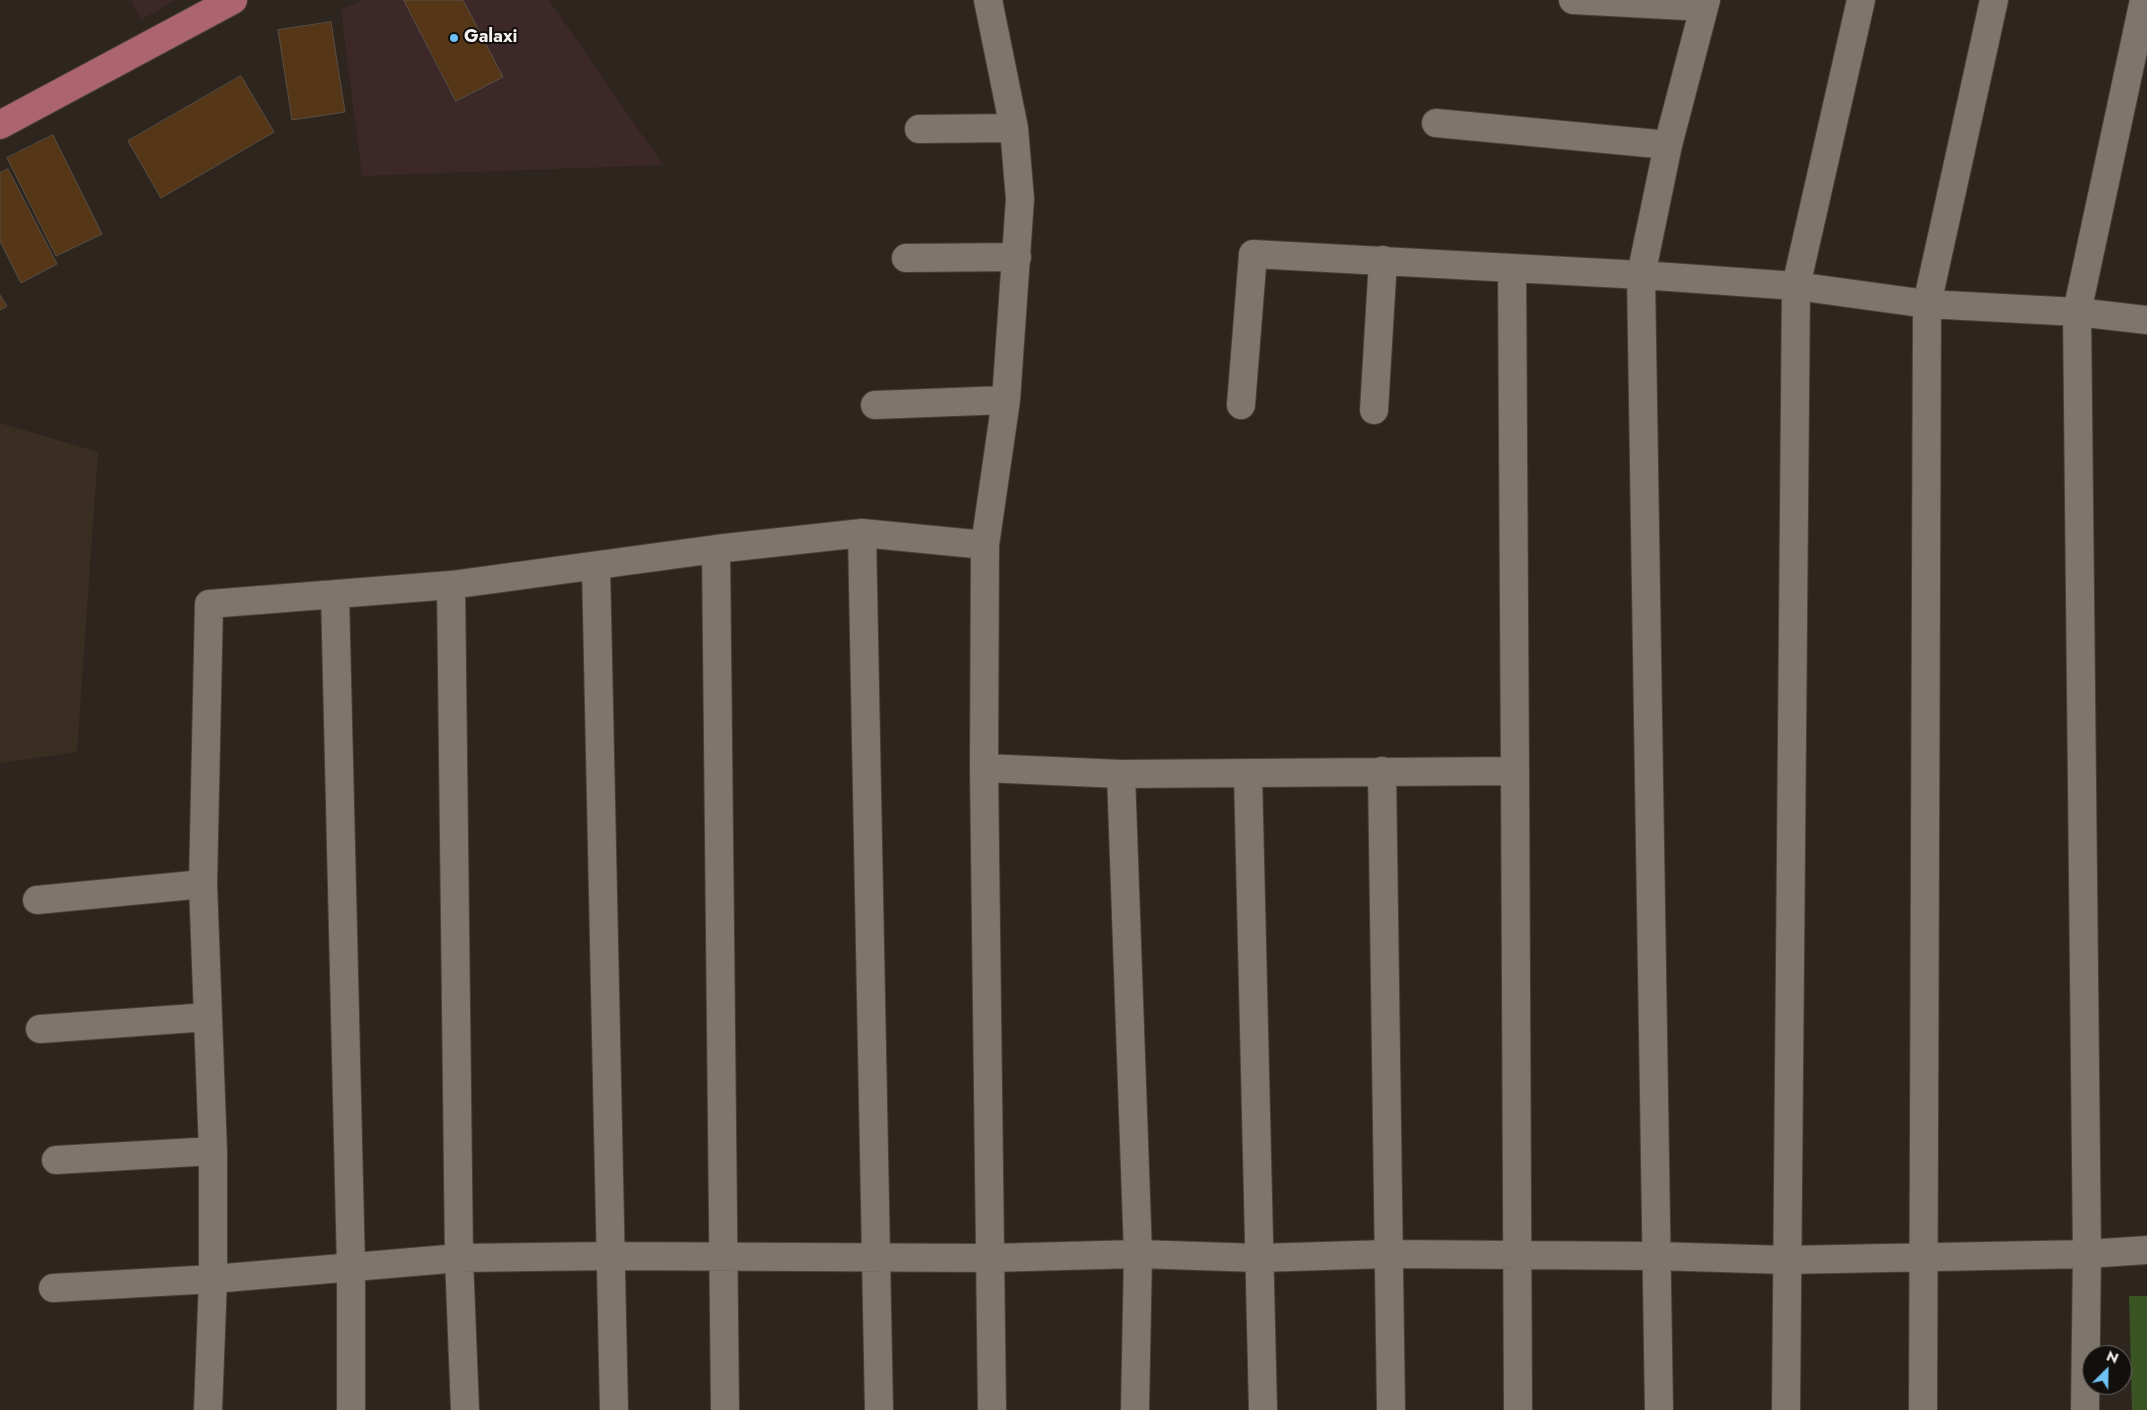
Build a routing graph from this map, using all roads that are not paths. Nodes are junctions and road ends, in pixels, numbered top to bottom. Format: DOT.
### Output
graph roads {
  1 [pos="233,0"];
  2 [pos="984,0"];
  3 [pos="988,0"];
  4 [pos="1573,0"];
  5 [pos="1861,0"];
  6 [pos="1994,0"];
  7 [pos="2144,0"];
  8 [pos="1705,4"];
  9 [pos="1436,123"];
  10 [pos="0,125"];
  11 [pos="1014,128"];
  12 [pos="919,129"];
  13 [pos="1668,145"];
  14 [pos="1017,257"];
  15 [pos="906,258"];
  16 [pos="1383,260"];
  17 [pos="1512,268"];
  18 [pos="1641,275"];
  19 [pos="1796,286"];
  20 [pos="1927,304"];
  21 [pos="2077,312"];
  22 [pos="2147,320"];
  23 [pos="1006,400"];
  24 [pos="1242,404"];
  25 [pos="875,405"];
  26 [pos="1374,410"];
  27 [pos="862,533"];
  28 [pos="985,545"];
  29 [pos="716,549"];
  30 [pos="596,566"];
  31 [pos="452,585"];
  32 [pos="335,594"];
  33 [pos="984,768"];
  34 [pos="1382,771"];
  35 [pos="1515,771"];
  36 [pos="1121,774"];
  37 [pos="1248,774"];
  38 [pos="203,884"];
  39 [pos="37,900"];
  40 [pos="208,1017"];
  41 [pos="40,1029"];
  42 [pos="212,1151"];
  43 [pos="56,1160"];
  44 [pos="2147,1250"];
  45 [pos="1138,1254"];
  46 [pos="1388,1254"];
  47 [pos="1516,1254"];
  48 [pos="2087,1254"];
  49 [pos="610,1256"];
  50 [pos="1656,1256"];
  51 [pos="1923,1257"];
  52 [pos="459,1258"];
  53 [pos="724,1258"];
  54 [pos="876,1258"];
  55 [pos="990,1258"];
  56 [pos="1259,1258"];
  57 [pos="1786,1260"];
  58 [pos="351,1266"];
  59 [pos="213,1279"];
  60 [pos="53,1288"];
  61 [pos="208,1410"];
  62 [pos="351,1410"];
  63 [pos="465,1410"];
  64 [pos="614,1410"];
  65 [pos="726,1410"];
  66 [pos="879,1410"];
  67 [pos="992,1410"];
  68 [pos="1135,1410"];
  69 [pos="1263,1410"];
  70 [pos="1391,1410"];
  71 [pos="1518,1410"];
  72 [pos="1659,1410"];
  73 [pos="1786,1410"];
  74 [pos="1923,1410"];
  75 [pos="2086,1410"];
  1 -- 10 [label="main road"];
  2 -- 3 [label="street"];
  3 -- 11 [label="street"];
  4 -- 8 [label="street"];
  5 -- 19 [label="street"];
  6 -- 20 [label="street"];
  7 -- 21 [label="street"];
  8 -- 13 [label="street"];
  9 -- 13 [label="street"];
  11 -- 12 [label="street"];
  11 -- 14 [label="street"];
  13 -- 18 [label="street"];
  14 -- 15 [label="street"];
  14 -- 23 [label="street"];
  16 -- 17 [label="street"];
  16 -- 24 [label="street"];
  16 -- 26 [label="street"];
  17 -- 18 [label="street"];
  17 -- 35 [label="street"];
  18 -- 19 [label="street"];
  18 -- 50 [label="street"];
  19 -- 20 [label="street"];
  19 -- 57 [label="street"];
  20 -- 21 [label="street"];
  20 -- 51 [label="street"];
  21 -- 22 [label="street"];
  21 -- 48 [label="street"];
  23 -- 25 [label="street"];
  23 -- 28 [label="street"];
  27 -- 28 [label="street"];
  27 -- 29 [label="street"];
  27 -- 54 [label="street"];
  28 -- 33 [label="street"];
  29 -- 30 [label="street"];
  29 -- 53 [label="street"];
  30 -- 31 [label="street"];
  30 -- 49 [label="street"];
  31 -- 32 [label="street"];
  31 -- 52 [label="street"];
  32 -- 38 [label="street"];
  32 -- 58 [label="street"];
  33 -- 36 [label="street"];
  33 -- 55 [label="street"];
  34 -- 35 [label="street"];
  34 -- 37 [label="street"];
  34 -- 46 [label="street"];
  35 -- 47 [label="street"];
  36 -- 37 [label="street"];
  36 -- 45 [label="street"];
  37 -- 56 [label="street"];
  38 -- 39 [label="street"];
  38 -- 40 [label="street"];
  40 -- 41 [label="street"];
  40 -- 42 [label="street"];
  42 -- 43 [label="street"];
  42 -- 59 [label="street"];
  44 -- 48 [label="street"];
  45 -- 55 [label="street"];
  45 -- 56 [label="street"];
  45 -- 68 [label="street"];
  46 -- 47 [label="street"];
  46 -- 56 [label="street"];
  46 -- 70 [label="street"];
  47 -- 50 [label="street"];
  47 -- 71 [label="street"];
  48 -- 51 [label="street"];
  48 -- 75 [label="street"];
  49 -- 52 [label="street"];
  49 -- 53 [label="street"];
  49 -- 64 [label="street"];
  50 -- 57 [label="street"];
  50 -- 72 [label="street"];
  51 -- 57 [label="street"];
  51 -- 74 [label="street"];
  52 -- 58 [label="street"];
  52 -- 63 [label="street"];
  53 -- 54 [label="street"];
  53 -- 65 [label="street"];
  54 -- 55 [label="street"];
  54 -- 66 [label="street"];
  55 -- 67 [label="street"];
  56 -- 69 [label="street"];
  57 -- 73 [label="street"];
  58 -- 59 [label="street"];
  58 -- 62 [label="street"];
  59 -- 60 [label="street"];
  59 -- 61 [label="street"];
}
